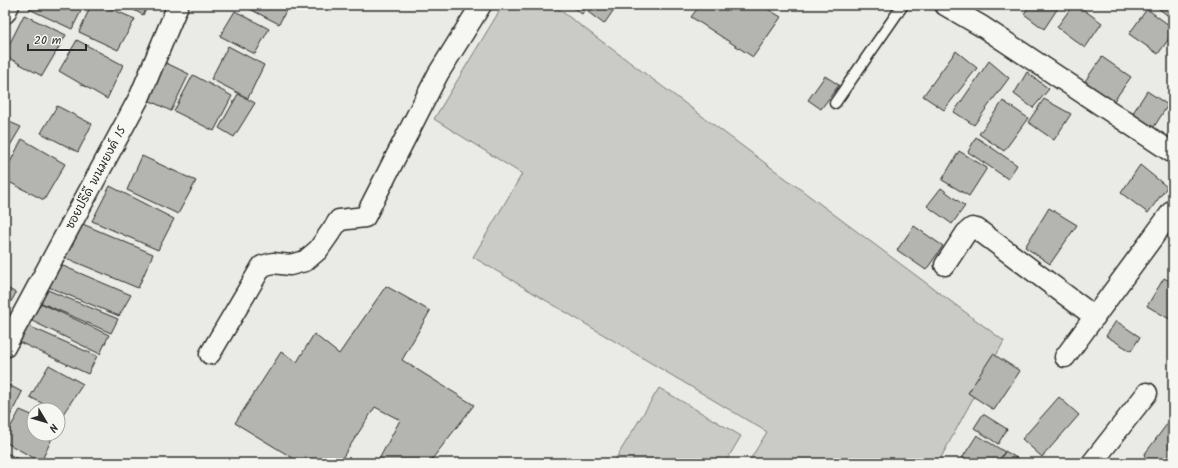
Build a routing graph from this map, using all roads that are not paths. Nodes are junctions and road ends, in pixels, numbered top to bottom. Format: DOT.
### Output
graph roads {
  1 [pos="10,5"];
  2 [pos="178,5"];
  3 [pos="481,5"];
  4 [pos="904,5"];
  5 [pos="945,5"];
  6 [pos="5,13"];
  7 [pos="835,103"];
  8 [pos="1173,153"];
  9 [pos="1173,210"];
  10 [pos="945,266"];
  11 [pos="1095,317"];
  12 [pos="5,347"];
  13 [pos="210,354"];
  14 [pos="1065,357"];
  15 [pos="1147,393"];
  16 [pos="1092,463"];
  1 -- 6 [label="street"];
  2 -- 12 [label="street, ซอยปรีดี พนมยงค์ 15"];
  3 -- 13 [label="street"];
  4 -- 7 [label="lane"];
  5 -- 8 [label="street"];
  9 -- 11 [label="street"];
  10 -- 11 [label="street"];
  11 -- 14 [label="street"];
  15 -- 16 [label="street"];
}
